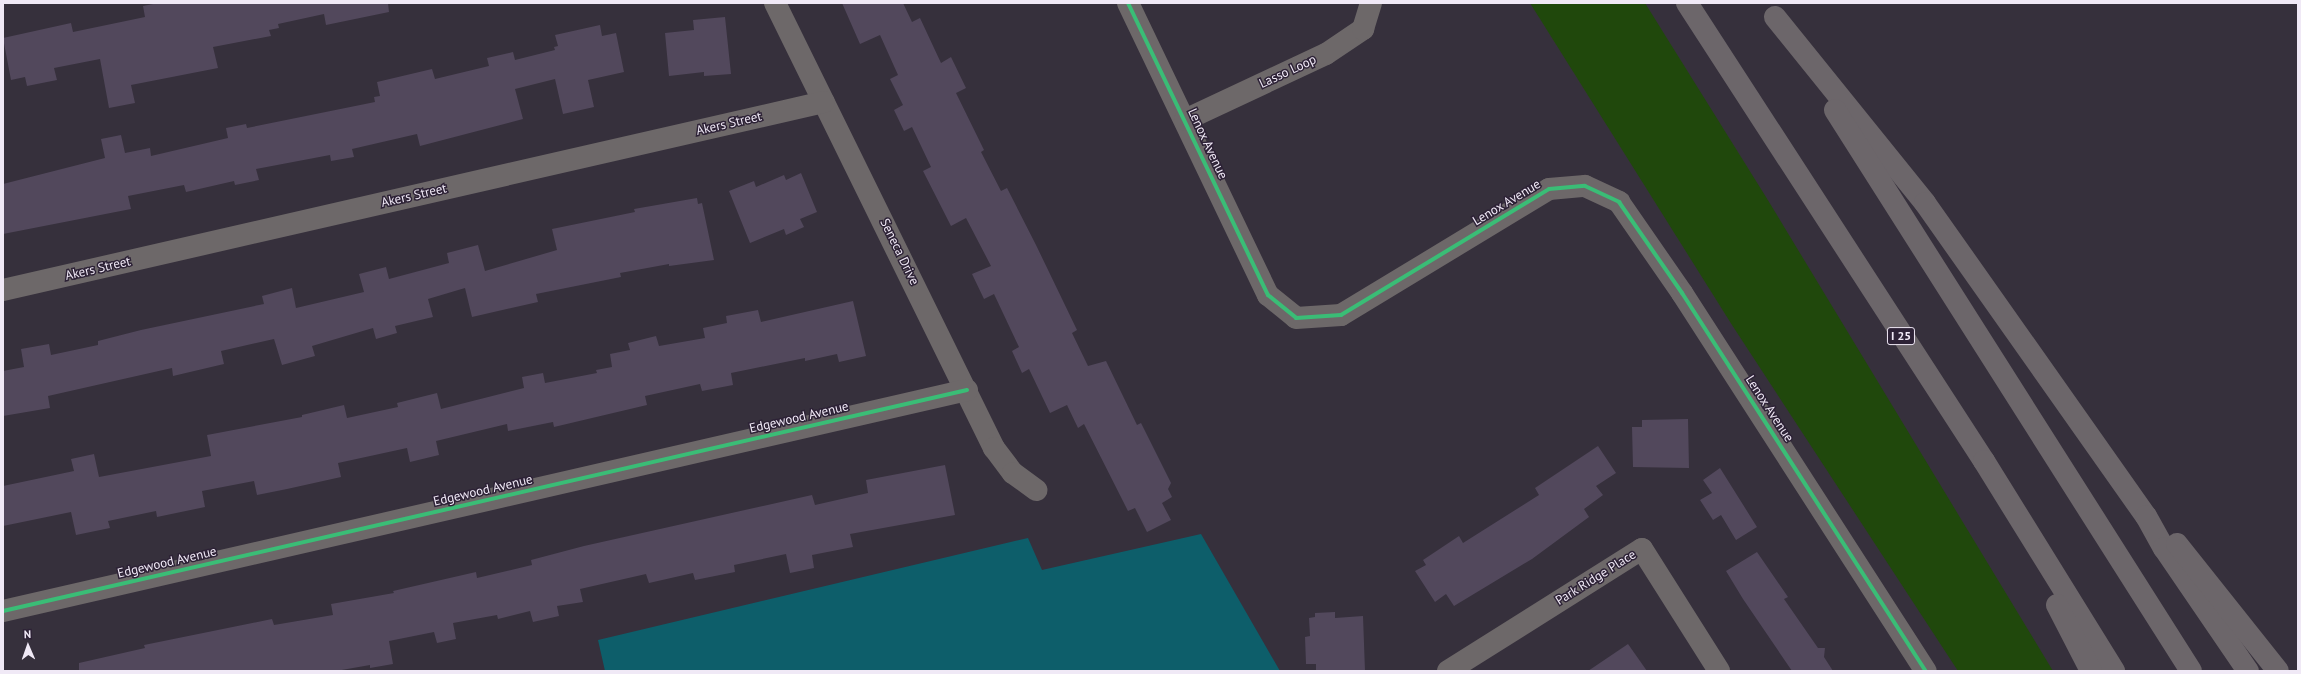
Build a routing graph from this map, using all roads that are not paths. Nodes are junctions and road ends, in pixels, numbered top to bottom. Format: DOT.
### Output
graph roads {
  1 [pos="775,3"];
  2 [pos="1128,3"];
  3 [pos="1371,3"];
  4 [pos="1687,3"];
  5 [pos="1771,10"];
  6 [pos="824,102"];
  7 [pos="1185,120"];
  8 [pos="3,290"];
  9 [pos="967,390"];
  10 [pos="1984,461"];
  11 [pos="1036,490"];
  12 [pos="2146,516"];
  13 [pos="3,611"];
  14 [pos="1448,671"];
  15 [pos="1719,671"];
  16 [pos="1926,671"];
  17 [pos="2091,671"];
  18 [pos="2114,671"];
  19 [pos="2191,671"];
  20 [pos="2248,671"];
  21 [pos="2278,671"];
  1 -- 6 [label="street, Seneca Drive"];
  2 -- 7 [label="street, Lenox Avenue"];
  3 -- 7 [label="street, Lasso Loop"];
  4 -- 10 [label="highway, I 25"];
  5 -- 12 [label="highway"];
  5 -- 19 [label="highway"];
  6 -- 8 [label="street, Akers Street"];
  6 -- 9 [label="street, Seneca Drive"];
  7 -- 16 [label="street, Lenox Avenue"];
  9 -- 11 [label="street, Seneca Drive"];
  9 -- 13 [label="street, Edgewood Avenue"];
  10 -- 17 [label="highway"];
  10 -- 18 [label="highway, I 25"];
  12 -- 20 [label="highway"];
  12 -- 21 [label="highway"];
  14 -- 15 [label="street, Park Ridge Place"];
}
